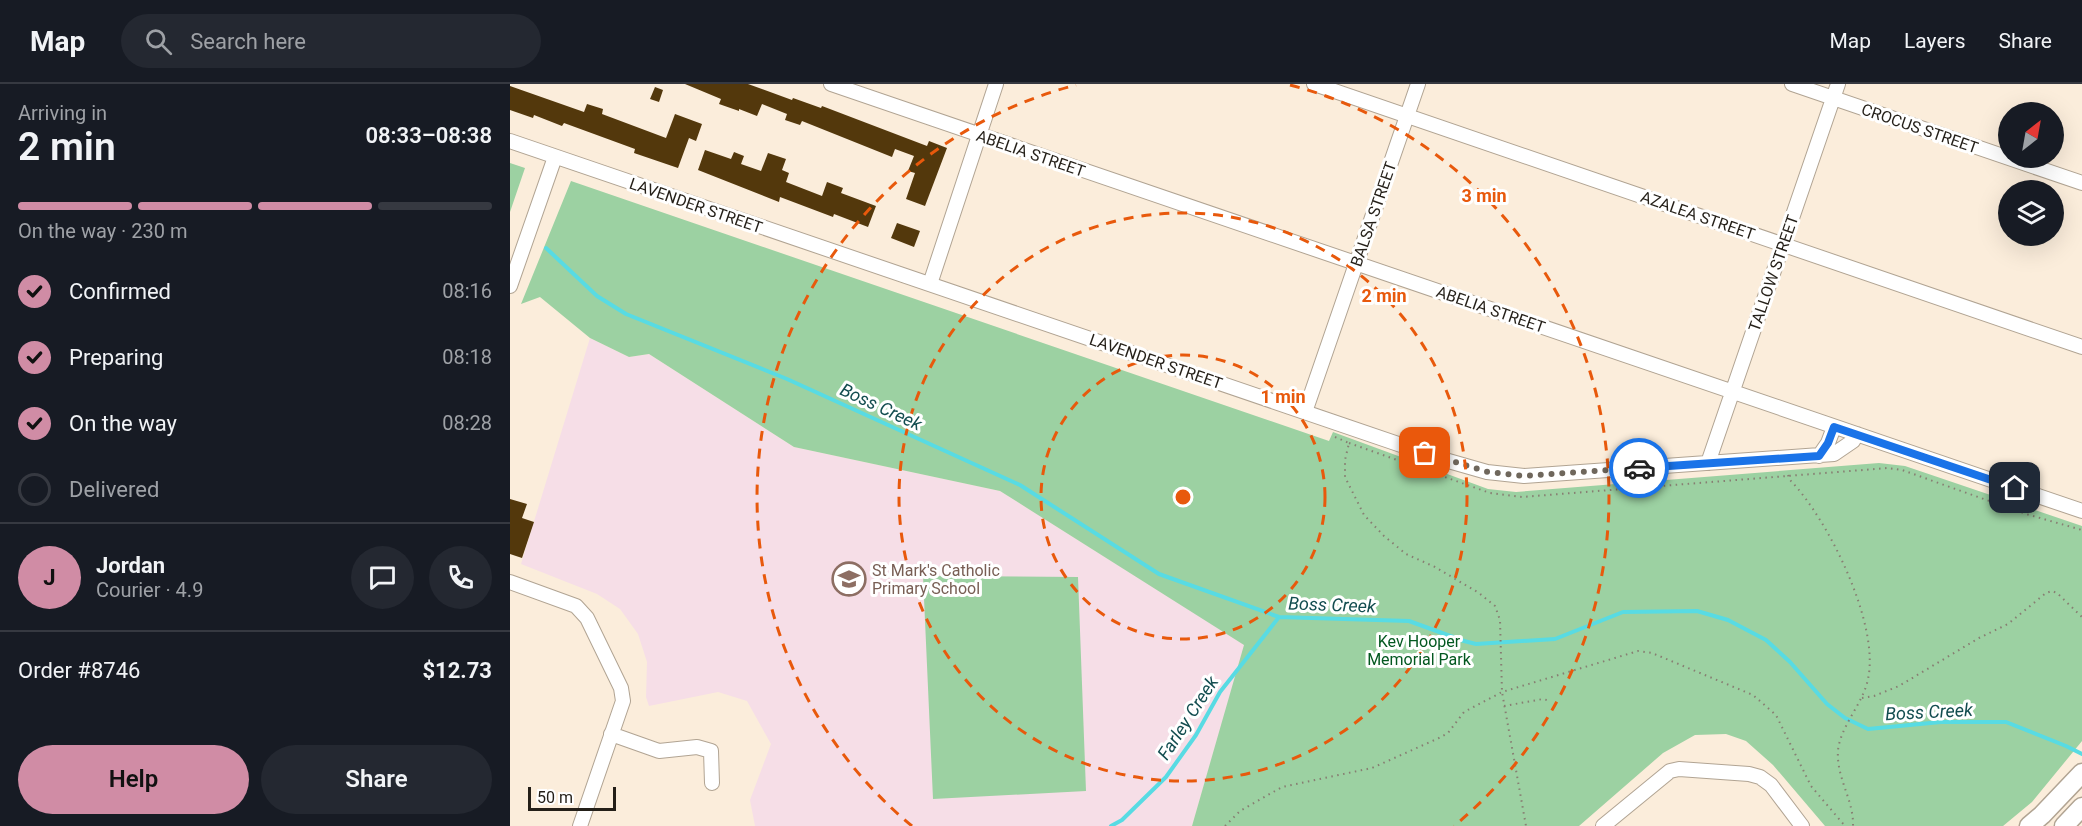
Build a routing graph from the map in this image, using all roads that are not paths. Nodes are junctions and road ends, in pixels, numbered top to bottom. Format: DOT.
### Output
graph roads {
  1 [pos="831,84"];
  2 [pos="996,84"];
  3 [pos="1314,84"];
  4 [pos="1418,84"];
  5 [pos="1792,84"];
  6 [pos="1838,84"];
  7 [pos="1833,98"];
  8 [pos="1407,116"];
  9 [pos="979,135"];
  10 [pos="510,141"];
  11 [pos="555,158"];
  12 [pos="2082,183"];
  13 [pos="1783,244"];
  14 [pos="1356,262"];
  15 [pos="930,284"];
  16 [pos="510,286"];
  17 [pos="2082,347"];
  18 [pos="1733,392"];
  19 [pos="1305,412"];
  20 [pos="1834,427"];
  21 [pos="1857,434"];
  22 [pos="1819,456"];
  23 [pos="1708,463"];
  24 [pos="2082,511"];
  25 [pos="510,582"];
  26 [pos="611,734"];
  27 [pos="2080,775"];
  28 [pos="712,783"];
  29 [pos="2082,807"];
  30 [pos="580,826"];
  31 [pos="1603,826"];
  32 [pos="1802,826"];
  33 [pos="2029,826"];
  34 [pos="2064,826"];
  1 -- 9 [label="street, ABELIA STREET"];
  2 -- 9 [label="street"];
  3 -- 8 [label="street, AZALEA STREET"];
  4 -- 8 [label="street, BALSA STREET"];
  5 -- 7 [label="street, CROCUS STREET"];
  6 -- 7 [label="street, TALLOW STREET"];
  7 -- 12 [label="street, CROCUS STREET"];
  7 -- 13 [label="street, TALLOW STREET"];
  8 -- 13 [label="street, AZALEA STREET"];
  8 -- 14 [label="street, BALSA STREET"];
  9 -- 14 [label="street, ABELIA STREET"];
  9 -- 15 [label="street"];
  10 -- 11 [label="street, LAVENDER STREET"];
  11 -- 15 [label="street, LAVENDER STREET"];
  11 -- 16 [label="street"];
  13 -- 17 [label="street, AZALEA STREET"];
  13 -- 18 [label="street, TALLOW STREET"];
  14 -- 18 [label="street, ABELIA STREET"];
  14 -- 19 [label="street, BALSA STREET"];
  15 -- 19 [label="street, LAVENDER STREET"];
  18 -- 20 [label="street, ABELIA STREET"];
  18 -- 23 [label="street, TALLOW STREET"];
  19 -- 23 [label="street, LAVENDER STREET"];
  20 -- 21 [label="street, ABELIA STREET"];
  20 -- 22 [label="street"];
  21 -- 22 [label="street, LAVENDER STREET"];
  21 -- 24 [label="street, ABELIA STREET"];
  22 -- 23 [label="street, LAVENDER STREET"];
  25 -- 26 [label="street"];
  26 -- 28 [label="street"];
  26 -- 30 [label="street"];
  27 -- 33 [label="main road"];
  29 -- 34 [label="main road"];
  31 -- 32 [label="street"];
}
